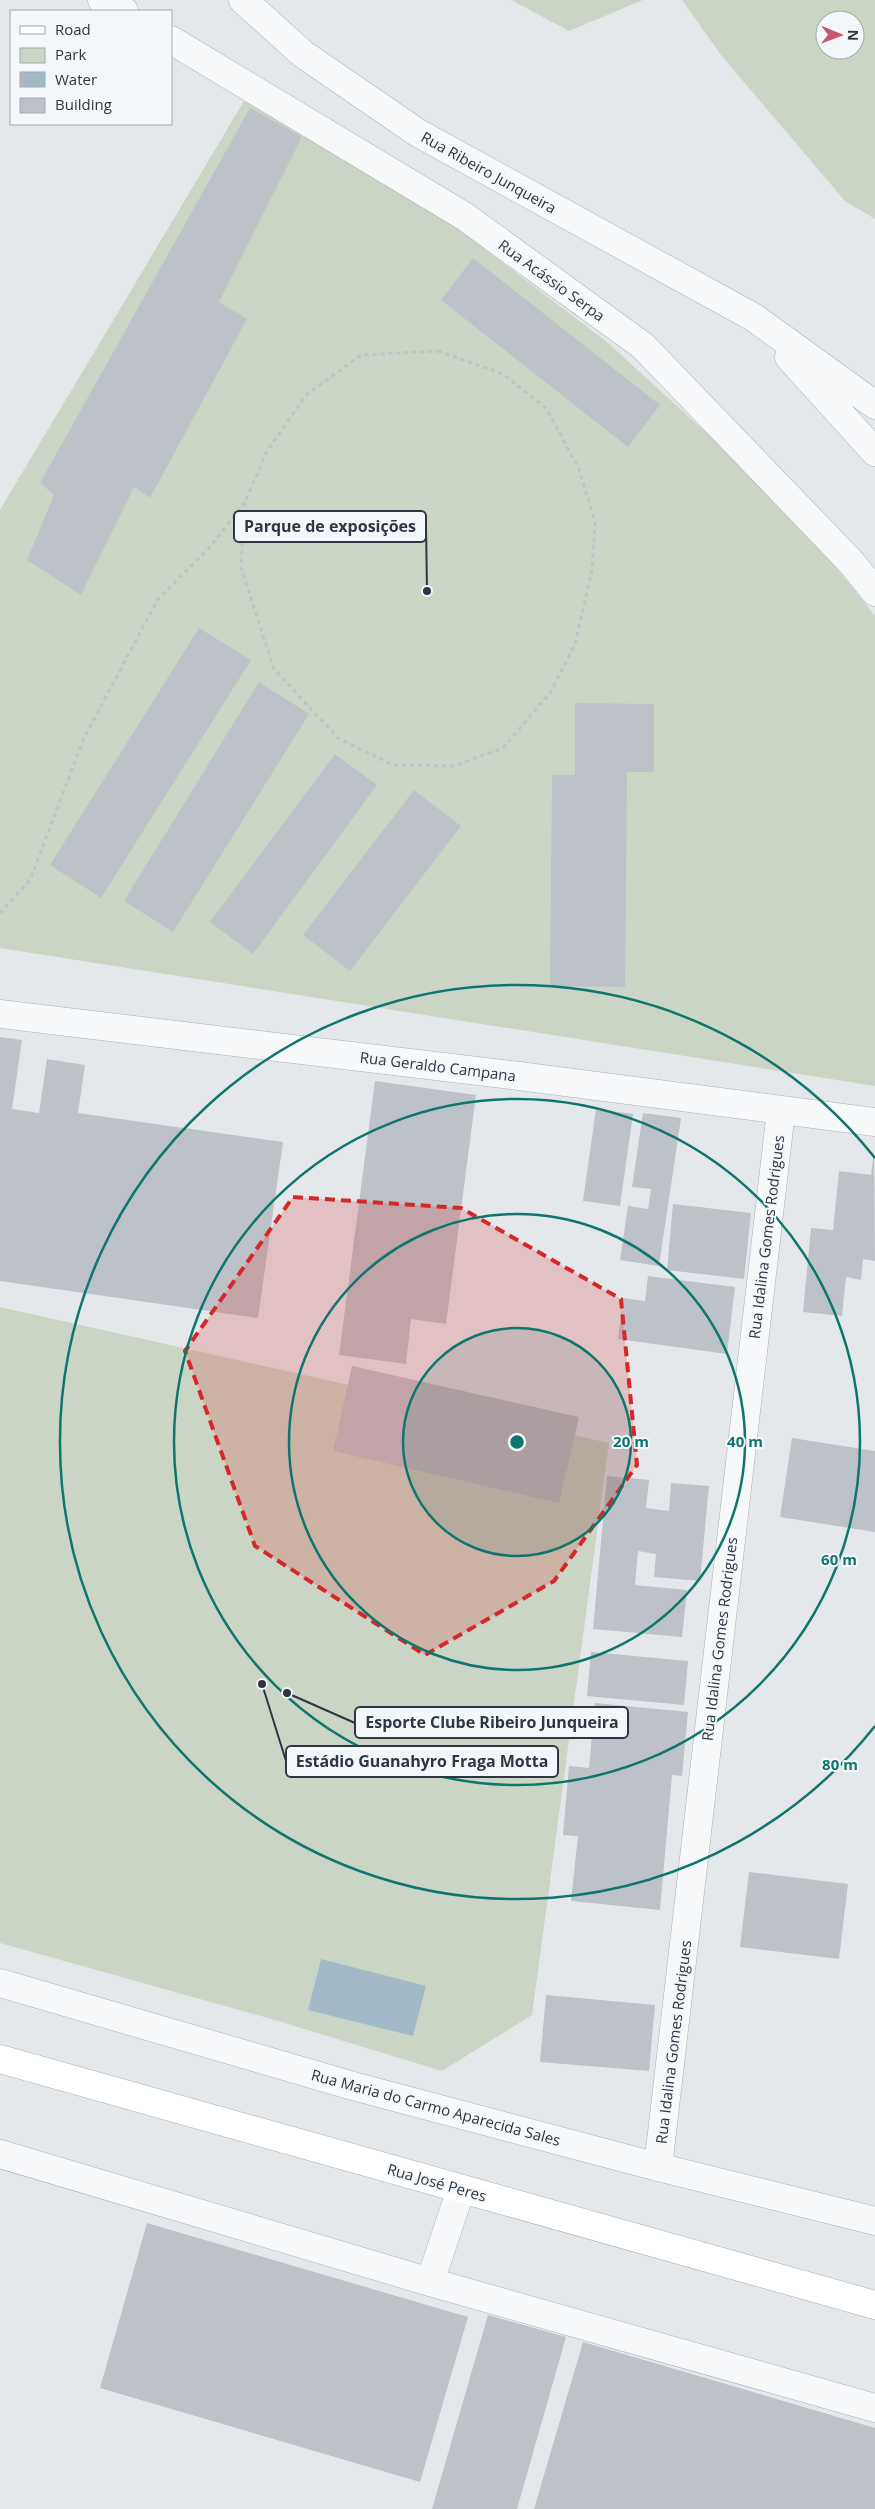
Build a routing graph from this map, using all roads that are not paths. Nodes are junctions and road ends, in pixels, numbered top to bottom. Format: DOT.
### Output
graph roads {
  1 [pos="102,0"];
  2 [pos="243,0"];
  3 [pos="122,10"];
  4 [pos="172,41"];
  5 [pos="754,317"];
  6 [pos="875,405"];
  7 [pos="875,452"];
  8 [pos="875,592"];
  9 [pos="0,1014"];
  10 [pos="781,1111"];
  11 [pos="875,1122"];
  12 [pos="0,1983"];
  13 [pos="0,2059"];
  14 [pos="0,2154"];
  15 [pos="658,2167"];
  16 [pos="461,2189"];
  17 [pos="875,2221"];
  18 [pos="430,2282"];
  19 [pos="875,2305"];
  20 [pos="875,2408"];
  1 -- 3 [label="street"];
  2 -- 5 [label="street, Rua Ribeiro Junqueira"];
  4 -- 8 [label="street, Rua Acássio Serpa"];
  5 -- 6 [label="street"];
  5 -- 7 [label="street"];
  9 -- 10 [label="street, Rua Geraldo Campana"];
  10 -- 11 [label="street, Rua Geraldo Campana"];
  10 -- 15 [label="street, Rua Idalina Gomes Rodrigues"];
  12 -- 15 [label="street, Rua Maria do Carmo Aparecida Sales"];
  13 -- 16 [label="main road, Rua José Peres"];
  14 -- 18 [label="street"];
  15 -- 17 [label="street, Rua Maria do Carmo Aparecida Sales"];
  16 -- 18 [label="street"];
  16 -- 19 [label="main road, Rua José Peres"];
  18 -- 20 [label="street"];
}
